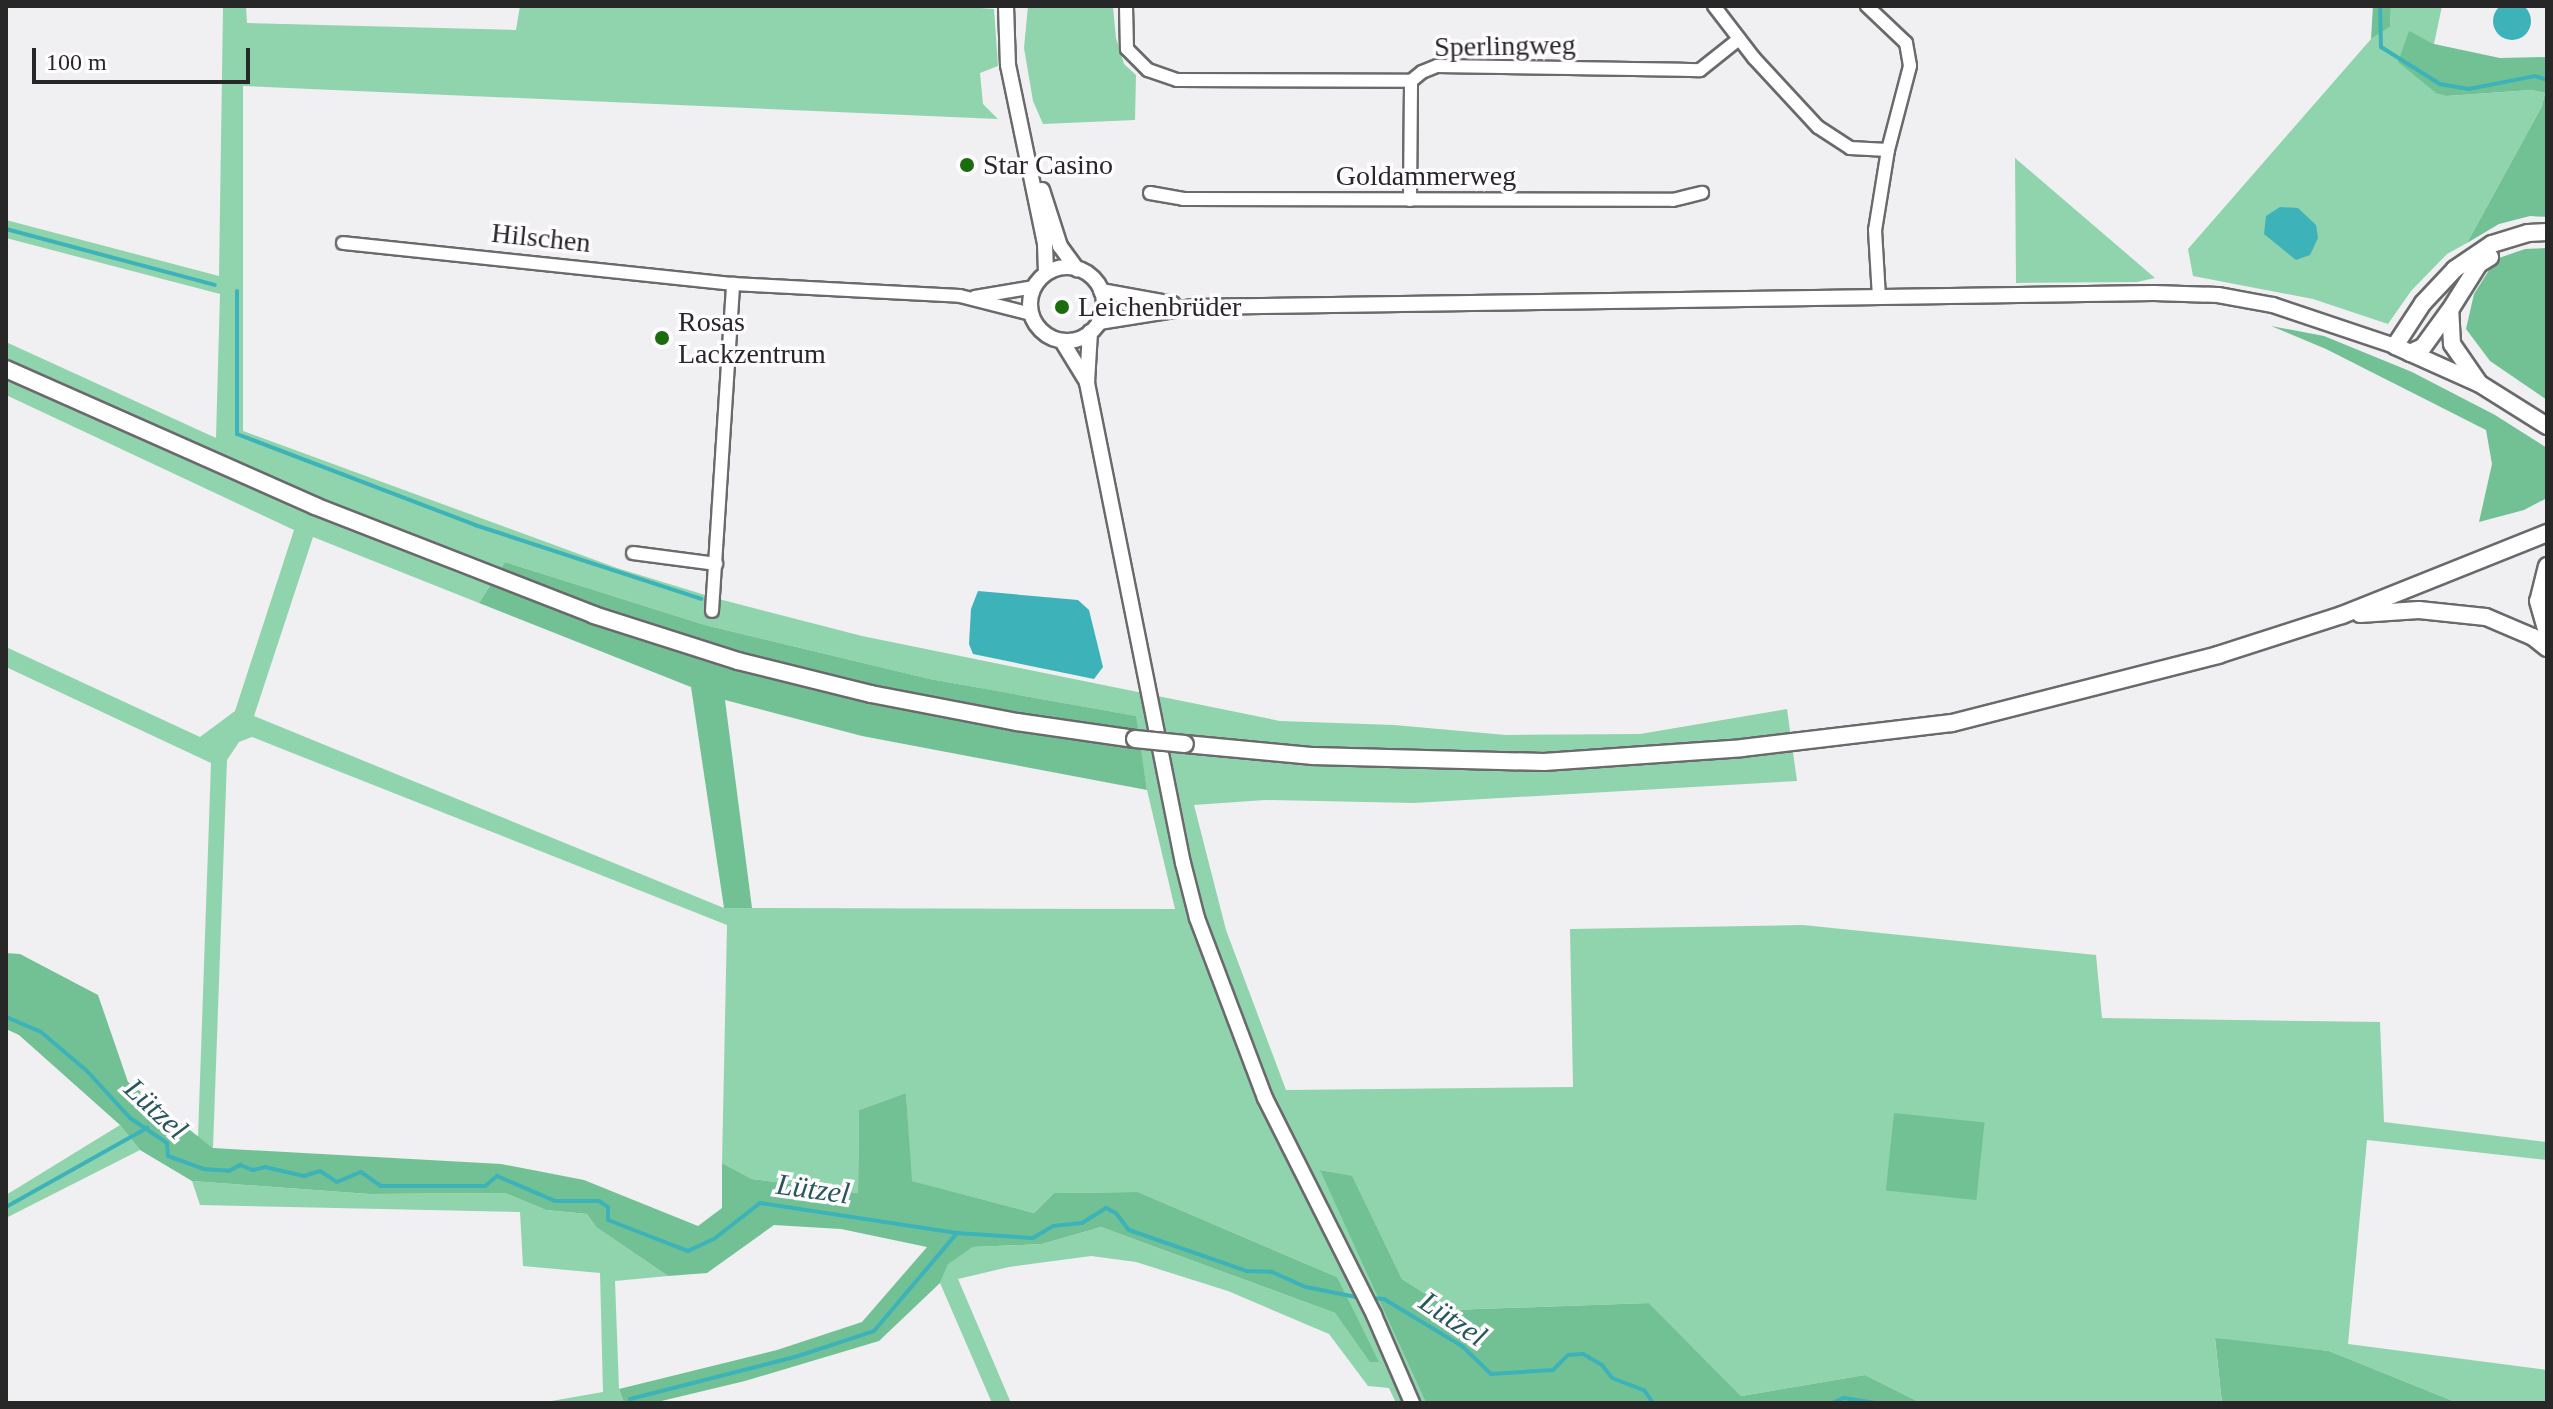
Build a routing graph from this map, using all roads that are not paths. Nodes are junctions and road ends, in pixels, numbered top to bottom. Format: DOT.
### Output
graph roads {
  1 [pos="1006,6"];
  2 [pos="1126,6"];
  3 [pos="1714,6"];
  4 [pos="1867,6"];
  5 [pos="1739,39"];
  6 [pos="1411,81"];
  7 [pos="1018,113"];
  8 [pos="1888,150"];
  9 [pos="1150,193"];
  10 [pos="1702,193"];
  11 [pos="1410,200"];
  12 [pos="2547,232"];
  13 [pos="2547,240"];
  14 [pos="343,243"];
  15 [pos="1077,269"];
  16 [pos="1046,273"];
  17 [pos="733,284"];
  18 [pos="1034,287"];
  19 [pos="1101,291"];
  20 [pos="972,297"];
  21 [pos="1879,297"];
  22 [pos="1193,307"];
  23 [pos="2450,310"];
  24 [pos="1031,314"];
  25 [pos="1094,327"];
  26 [pos="1062,341"];
  27 [pos="2403,350"];
  28 [pos="6,369"];
  29 [pos="1087,383"];
  30 [pos="2480,384"];
  31 [pos="2547,426"];
  32 [pos="2547,533"];
  33 [pos="633,553"];
  34 [pos="716,564"];
  35 [pos="2547,566"];
  36 [pos="712,611"];
  37 [pos="2342,615"];
  38 [pos="2547,632"];
  39 [pos="2547,648"];
  40 [pos="1412,1403"];
  1 -- 7 [label="street"];
  2 -- 6 [label="street, Sperlingweg"];
  3 -- 5 [label="street"];
  4 -- 8 [label="street"];
  5 -- 6 [label="street, Sperlingweg"];
  5 -- 8 [label="street"];
  6 -- 11 [label="street"];
  7 -- 15 [label="street"];
  7 -- 16 [label="street"];
  8 -- 21 [label="street"];
  9 -- 11 [label="street, Goldammerweg"];
  10 -- 11 [label="street, Goldammerweg"];
  12 -- 27 [label="main road"];
  13 -- 23 [label="main road"];
  14 -- 17 [label="street, Hilschen"];
  15 -- 16 [label="street"];
  15 -- 19 [label="street"];
  16 -- 18 [label="street"];
  17 -- 20 [label="street, Hilschen"];
  17 -- 34 [label="street"];
  18 -- 20 [label="street, Hilschen"];
  18 -- 24 [label="street"];
  19 -- 22 [label="street"];
  19 -- 25 [label="street"];
  20 -- 24 [label="street, Hilschen"];
  21 -- 22 [label="street"];
  21 -- 27 [label="street"];
  22 -- 25 [label="street"];
  23 -- 27 [label="main road"];
  23 -- 30 [label="main road"];
  24 -- 26 [label="street"];
  25 -- 26 [label="street"];
  25 -- 29 [label="street"];
  26 -- 29 [label="street"];
  27 -- 30 [label="main road"];
  28 -- 37 [label="main road, bridge"];
  29 -- 40 [label="street"];
  30 -- 31 [label="main road"];
  32 -- 37 [label="main road"];
  33 -- 34 [label="street"];
  34 -- 36 [label="street"];
  35 -- 38 [label="main road"];
  37 -- 39 [label="main road"];
}
